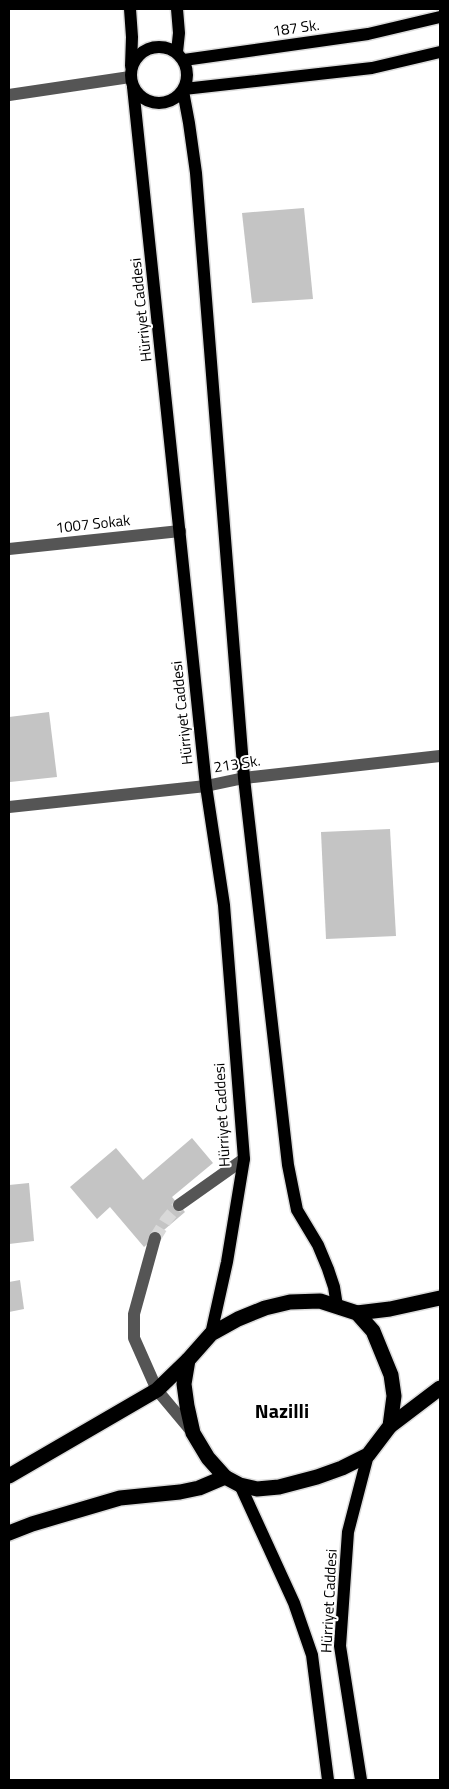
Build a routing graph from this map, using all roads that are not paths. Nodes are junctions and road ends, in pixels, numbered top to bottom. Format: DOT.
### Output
graph roads {
  1 [pos="130,9"];
  2 [pos="176,9"];
  3 [pos="440,17"];
  4 [pos="440,52"];
  5 [pos="180,56"];
  6 [pos="132,77"];
  7 [pos="183,90"];
  8 [pos="9,95"];
  9 [pos="180,531"];
  10 [pos="9,549"];
  11 [pos="440,756"];
  12 [pos="244,778"];
  13 [pos="206,786"];
  14 [pos="9,807"];
  15 [pos="244,1159"];
  16 [pos="179,1205"];
  17 [pos="155,1238"];
  18 [pos="440,1298"];
  19 [pos="337,1306"];
  20 [pos="357,1313"];
  21 [pos="211,1334"];
  22 [pos="188,1360"];
  23 [pos="440,1388"];
  24 [pos="157,1390"];
  25 [pos="390,1426"];
  26 [pos="193,1432"];
  27 [pos="368,1455"];
  28 [pos="9,1476"];
  29 [pos="225,1477"];
  30 [pos="240,1485"];
  31 [pos="9,1533"];
  32 [pos="328,1780"];
  33 [pos="361,1780"];
  1 -- 6 [label="main road, Hürriyet Caddesi"];
  2 -- 5 [label="main road"];
  3 -- 5 [label="main road, 187 Sk."];
  4 -- 7 [label="main road"];
  5 -- 6 [label="main road"];
  5 -- 7 [label="main road"];
  6 -- 7 [label="main road"];
  6 -- 8 [label="street"];
  6 -- 9 [label="main road, Hürriyet Caddesi"];
  7 -- 12 [label="main road"];
  9 -- 10 [label="street, 1007 Sokak"];
  9 -- 13 [label="main road, Hürriyet Caddesi"];
  11 -- 12 [label="street, 213 Sk."];
  12 -- 13 [label="street, 213 Sk."];
  12 -- 19 [label="main road"];
  13 -- 14 [label="street, 213 Sk."];
  13 -- 15 [label="main road, Hürriyet Caddesi"];
  15 -- 16 [label="street"];
  15 -- 21 [label="main road, Hürriyet Caddesi"];
  17 -- 24 [label="street"];
  18 -- 20 [label="highway"];
  19 -- 20 [label="highway"];
  19 -- 21 [label="highway"];
  20 -- 25 [label="highway"];
  21 -- 22 [label="highway"];
  22 -- 24 [label="highway"];
  22 -- 26 [label="highway"];
  23 -- 25 [label="highway"];
  24 -- 26 [label="street"];
  24 -- 28 [label="highway"];
  25 -- 27 [label="highway"];
  26 -- 29 [label="highway"];
  27 -- 30 [label="highway"];
  27 -- 33 [label="main road, Hürriyet Caddesi"];
  29 -- 30 [label="highway"];
  29 -- 31 [label="highway"];
  30 -- 32 [label="main road, Hürriyet Caddesi"];
}
